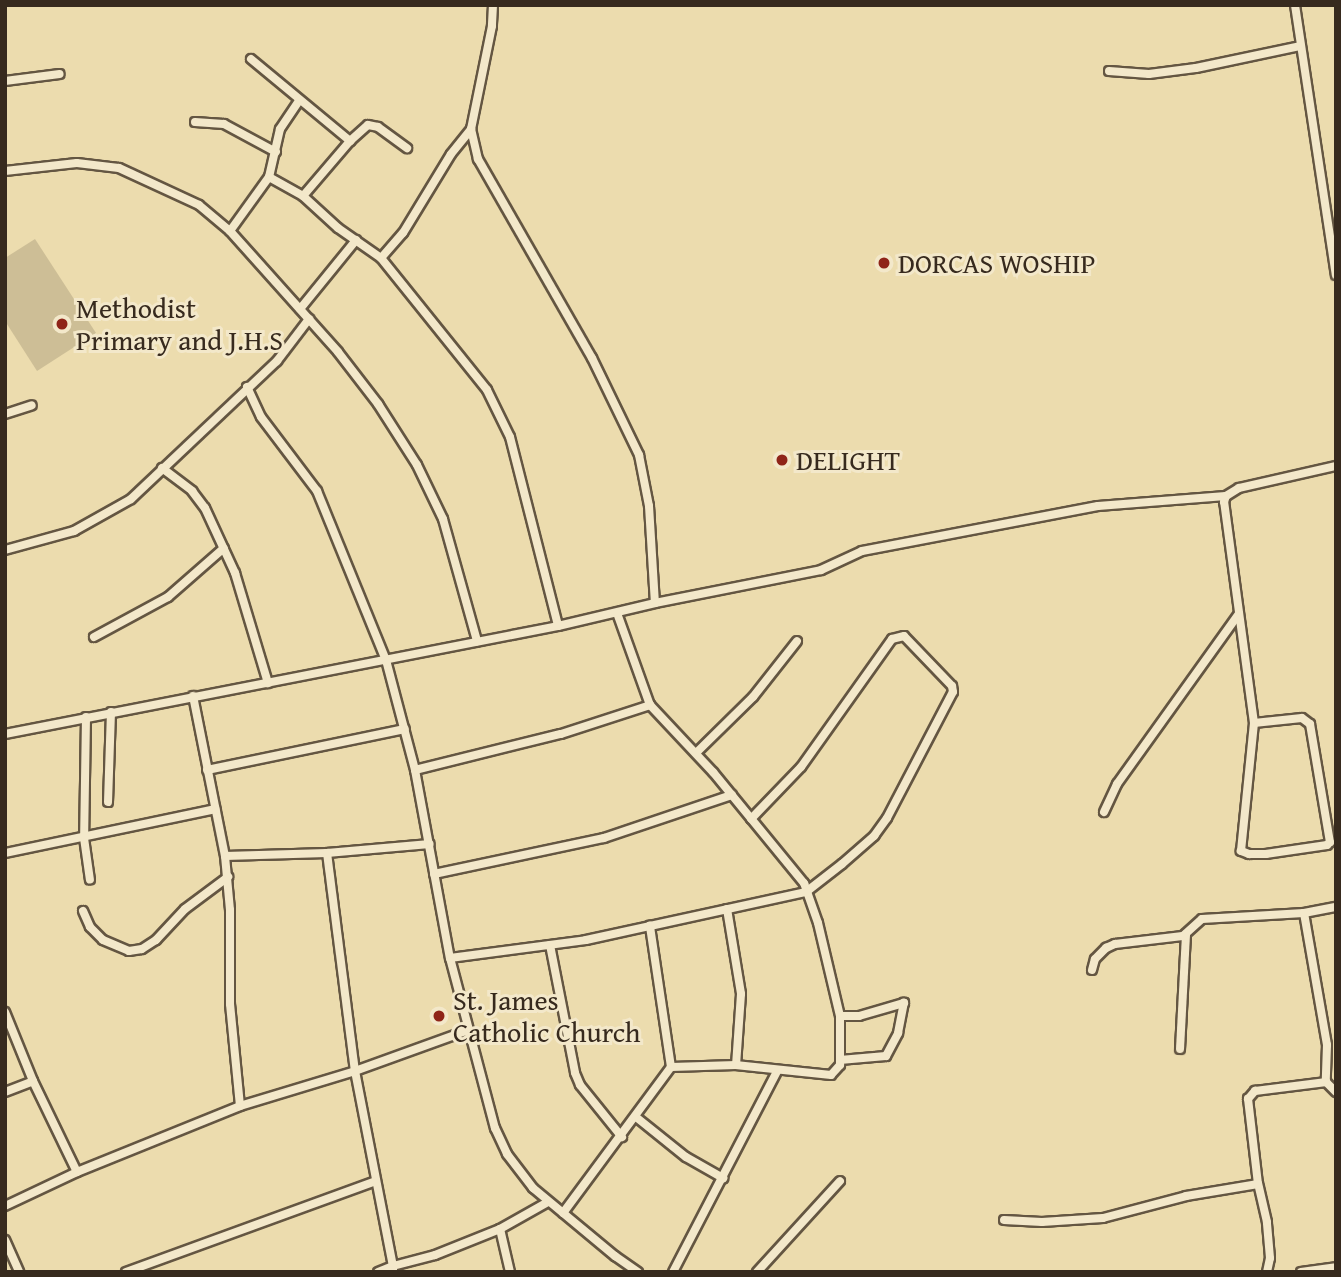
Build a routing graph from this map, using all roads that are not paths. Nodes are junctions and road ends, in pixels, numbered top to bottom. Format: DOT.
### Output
graph roads {
  1 [pos="493,5"];
  2 [pos="1295,5"];
  3 [pos="1300,46"];
  4 [pos="251,59"];
  5 [pos="1110,71"];
  6 [pos="60,74"];
  7 [pos="5,81"];
  8 [pos="299,101"];
  9 [pos="195,122"];
  10 [pos="471,129"];
  11 [pos="350,141"];
  12 [pos="407,148"];
  13 [pos="276,152"];
  14 [pos="5,172"];
  15 [pos="269,177"];
  16 [pos="303,196"];
  17 [pos="230,232"];
  18 [pos="356,240"];
  19 [pos="381,258"];
  20 [pos="1336,275"];
  21 [pos="300,309"];
  22 [pos="309,319"];
  23 [pos="247,387"];
  24 [pos="32,405"];
  25 [pos="5,414"];
  26 [pos="1336,466"];
  27 [pos="162,468"];
  28 [pos="1226,495"];
  29 [pos="224,548"];
  30 [pos="5,550"];
  31 [pos="655,603"];
  32 [pos="617,613"];
  33 [pos="1238,615"];
  34 [pos="558,626"];
  35 [pos="94,637"];
  36 [pos="477,641"];
  37 [pos="797,641"];
  38 [pos="386,660"];
  39 [pos="268,683"];
  40 [pos="193,696"];
  41 [pos="650,705"];
  42 [pos="111,712"];
  43 [pos="86,717"];
  44 [pos="1254,723"];
  45 [pos="405,729"];
  46 [pos="6,732"];
  47 [pos="696,753"];
  48 [pos="208,770"];
  49 [pos="415,770"];
  50 [pos="732,795"];
  51 [pos="108,802"];
  52 [pos="215,809"];
  53 [pos="1104,812"];
  54 [pos="751,819"];
  55 [pos="84,838"];
  56 [pos="430,844"];
  57 [pos="5,853"];
  58 [pos="327,853"];
  59 [pos="225,856"];
  60 [pos="434,874"];
  61 [pos="228,877"];
  62 [pos="90,880"];
  63 [pos="806,892"];
  64 [pos="1336,907"];
  65 [pos="727,909"];
  66 [pos="83,911"];
  67 [pos="1304,913"];
  68 [pos="650,926"];
  69 [pos="1186,934"];
  70 [pos="550,944"];
  71 [pos="450,958"];
  72 [pos="1092,970"];
  73 [pos="5,1012"];
  74 [pos="840,1016"];
  75 [pos="468,1030"];
  76 [pos="1180,1049"];
  77 [pos="840,1060"];
  78 [pos="736,1065"];
  79 [pos="671,1067"];
  80 [pos="355,1071"];
  81 [pos="777,1071"];
  82 [pos="33,1081"];
  83 [pos="1326,1082"];
  84 [pos="1336,1091"];
  85 [pos="5,1092"];
  86 [pos="240,1106"];
  87 [pos="636,1117"];
  88 [pos="622,1137"];
  89 [pos="77,1172"];
  90 [pos="723,1178"];
  91 [pos="376,1181"];
  92 [pos="840,1181"];
  93 [pos="1258,1184"];
  94 [pos="548,1202"];
  95 [pos="5,1206"];
  96 [pos="563,1213"];
  97 [pos="1004,1220"];
  98 [pos="500,1229"];
  99 [pos="5,1240"];
  100 [pos="1336,1267"];
  101 [pos="393,1269"];
  102 [pos="19,1272"];
  103 [pos="126,1272"];
  104 [pos="378,1272"];
  105 [pos="510,1272"];
  106 [pos="638,1272"];
  107 [pos="673,1272"];
  108 [pos="757,1272"];
  109 [pos="1267,1272"];
  110 [pos="1301,1272"];
  1 -- 10 [label="street"];
  2 -- 3 [label="street"];
  3 -- 5 [label="street"];
  3 -- 20 [label="street"];
  4 -- 8 [label="street"];
  6 -- 7 [label="street"];
  8 -- 11 [label="street"];
  8 -- 13 [label="street"];
  9 -- 13 [label="street"];
  10 -- 19 [label="street"];
  10 -- 31 [label="street"];
  11 -- 12 [label="street"];
  11 -- 16 [label="street"];
  13 -- 15 [label="street"];
  14 -- 17 [label="street"];
  15 -- 16 [label="street"];
  15 -- 17 [label="street"];
  16 -- 18 [label="street"];
  17 -- 21 [label="street"];
  18 -- 19 [label="street"];
  18 -- 21 [label="street"];
  19 -- 34 [label="street"];
  21 -- 22 [label="street"];
  22 -- 23 [label="street"];
  22 -- 36 [label="street"];
  23 -- 27 [label="street"];
  23 -- 38 [label="street"];
  24 -- 25 [label="street"];
  26 -- 28 [label="street"];
  27 -- 29 [label="street"];
  27 -- 30 [label="street"];
  28 -- 31 [label="street"];
  28 -- 33 [label="street"];
  29 -- 35 [label="street"];
  29 -- 39 [label="street"];
  31 -- 32 [label="street"];
  32 -- 34 [label="street"];
  32 -- 41 [label="street"];
  33 -- 44 [label="street"];
  33 -- 53 [label="street"];
  34 -- 36 [label="street"];
  36 -- 38 [label="street"];
  37 -- 47 [label="street"];
  38 -- 39 [label="street"];
  38 -- 45 [label="street"];
  39 -- 40 [label="street"];
  40 -- 42 [label="street"];
  40 -- 48 [label="street"];
  41 -- 47 [label="street"];
  41 -- 49 [label="street"];
  42 -- 43 [label="street"];
  42 -- 51 [label="street"];
  43 -- 46 [label="street"];
  43 -- 55 [label="street"];
  44 -- 44 [label="street"];
  45 -- 48 [label="street"];
  45 -- 49 [label="street"];
  47 -- 50 [label="street"];
  48 -- 52 [label="street"];
  49 -- 56 [label="street"];
  50 -- 54 [label="street"];
  50 -- 60 [label="street"];
  52 -- 55 [label="street"];
  52 -- 59 [label="street"];
  54 -- 63 [label="street"];
  54 -- 63 [label="street"];
  55 -- 57 [label="street"];
  55 -- 62 [label="street"];
  56 -- 58 [label="street"];
  56 -- 60 [label="street"];
  58 -- 59 [label="street"];
  58 -- 80 [label="street"];
  59 -- 61 [label="street"];
  60 -- 71 [label="street"];
  61 -- 66 [label="street"];
  61 -- 86 [label="street"];
  63 -- 65 [label="street"];
  63 -- 74 [label="street"];
  64 -- 67 [label="street"];
  65 -- 68 [label="street"];
  65 -- 78 [label="street"];
  67 -- 69 [label="street"];
  67 -- 83 [label="street"];
  68 -- 70 [label="street"];
  68 -- 79 [label="street"];
  69 -- 72 [label="street"];
  69 -- 76 [label="street"];
  70 -- 71 [label="street"];
  70 -- 88 [label="street"];
  71 -- 75 [label="street"];
  73 -- 82 [label="street"];
  74 -- 77 [label="street"];
  74 -- 77 [label="street"];
  75 -- 80 [label="street"];
  75 -- 94 [label="street"];
  77 -- 81 [label="street"];
  78 -- 79 [label="street"];
  78 -- 81 [label="street"];
  79 -- 87 [label="street"];
  80 -- 86 [label="street"];
  80 -- 91 [label="street"];
  81 -- 90 [label="street"];
  82 -- 85 [label="street"];
  82 -- 89 [label="street"];
  83 -- 84 [label="street"];
  83 -- 93 [label="street"];
  86 -- 89 [label="street"];
  87 -- 88 [label="street"];
  87 -- 90 [label="street"];
  88 -- 96 [label="street"];
  89 -- 95 [label="street"];
  90 -- 107 [label="street"];
  91 -- 101 [label="street"];
  91 -- 103 [label="street"];
  92 -- 108 [label="street"];
  93 -- 97 [label="street"];
  93 -- 109 [label="street"];
  94 -- 96 [label="street"];
  94 -- 98 [label="street"];
  96 -- 106 [label="street"];
  98 -- 101 [label="street"];
  98 -- 105 [label="street"];
  99 -- 102 [label="street"];
  100 -- 110 [label="street"];
  101 -- 104 [label="street"];
}
